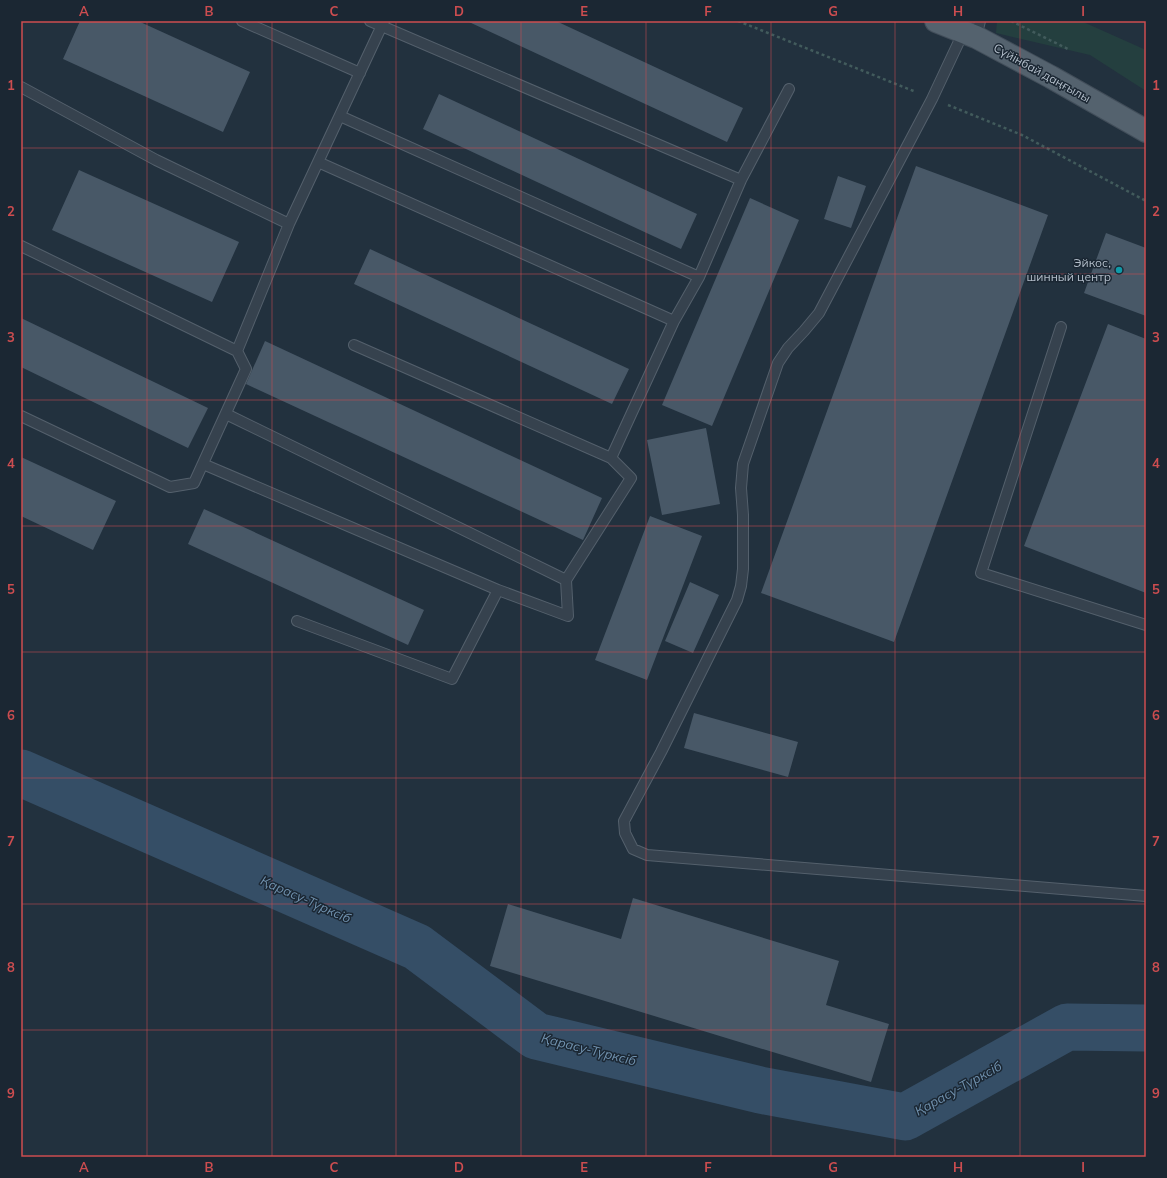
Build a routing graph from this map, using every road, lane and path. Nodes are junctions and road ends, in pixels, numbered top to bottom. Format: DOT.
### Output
graph roads {
  1 [pos="242,21"];
  2 [pos="370,21"];
  3 [pos="936,21"];
  4 [pos="1011,21"];
  5 [pos="383,24"];
  6 [pos="973,30"];
  7 [pos="1068,49"];
  8 [pos="360,73"];
  9 [pos="21,87"];
  10 [pos="789,89"];
  11 [pos="340,116"];
  12 [pos="1146,131"];
  13 [pos="318,162"];
  14 [pos="741,180"];
  15 [pos="289,224"];
  16 [pos="21,246"];
  17 [pos="698,277"];
  18 [pos="674,321"];
  19 [pos="1061,328"];
  20 [pos="354,346"];
  21 [pos="237,351"];
  22 [pos="226,414"];
  23 [pos="21,416"];
  24 [pos="611,458"];
  25 [pos="202,464"];
  26 [pos="566,580"];
  27 [pos="498,590"];
  28 [pos="296,621"];
  29 [pos="1146,625"];
  30 [pos="1146,896"];
  1 -- 8 [label="lane"];
  2 -- 5 [label="lane"];
  3 -- 6 [label="main road, Сүйінбай даңғылы"];
  4 -- 7 [label="path"];
  5 -- 8 [label="lane"];
  5 -- 14 [label="lane"];
  6 -- 12 [label="main road, Сүйінбай даңғылы"];
  6 -- 30 [label="lane"];
  8 -- 11 [label="lane"];
  9 -- 15 [label="lane"];
  10 -- 14 [label="lane"];
  11 -- 13 [label="lane"];
  11 -- 17 [label="lane"];
  13 -- 15 [label="lane"];
  13 -- 18 [label="lane"];
  14 -- 17 [label="lane"];
  15 -- 21 [label="lane"];
  16 -- 21 [label="lane"];
  17 -- 18 [label="lane"];
  18 -- 24 [label="lane"];
  19 -- 29 [label="lane"];
  20 -- 24 [label="lane"];
  21 -- 22 [label="lane"];
  22 -- 25 [label="lane"];
  22 -- 26 [label="lane"];
  23 -- 25 [label="lane"];
  24 -- 26 [label="lane"];
  25 -- 27 [label="lane"];
  26 -- 27 [label="lane"];
  27 -- 28 [label="lane"];
}
